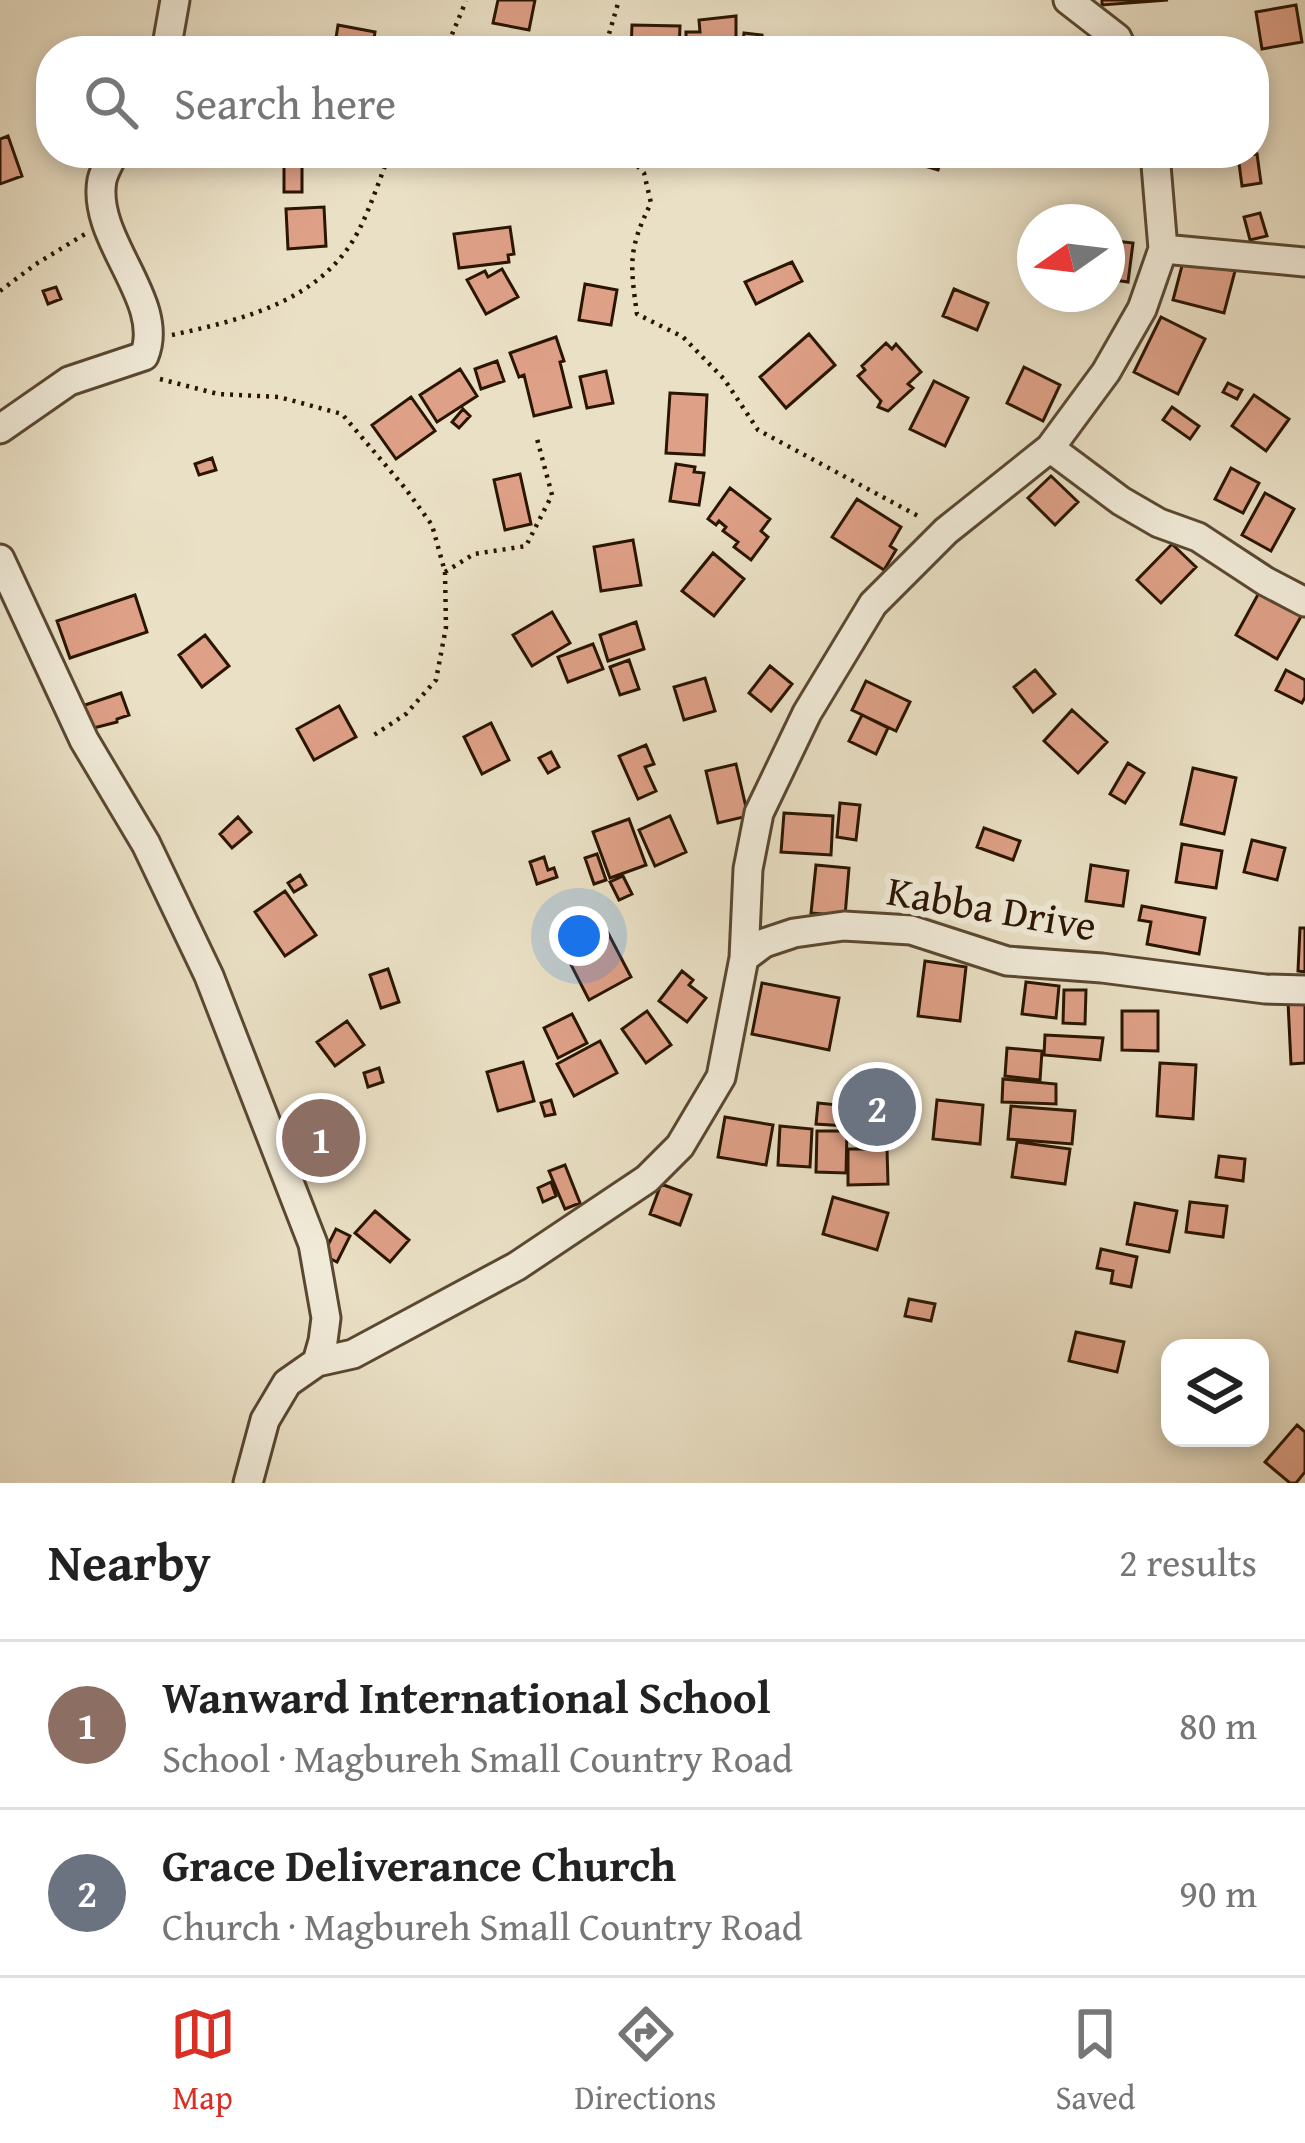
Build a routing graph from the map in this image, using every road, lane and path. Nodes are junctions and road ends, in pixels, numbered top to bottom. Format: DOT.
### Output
graph roads {
  1 [pos="175,0"];
  2 [pos="619,0"];
  3 [pos="1068,0"];
  4 [pos="466,2"];
  5 [pos="169,36"];
  6 [pos="451,36"];
  7 [pos="608,36"];
  8 [pos="1115,36"];
  9 [pos="106,168"];
  10 [pos="385,168"];
  11 [pos="639,168"];
  12 [pos="1156,168"];
  13 [pos="106,221"];
  14 [pos="1163,249"];
  15 [pos="1305,262"];
  16 [pos="0,291"];
  17 [pos="151,340"];
  18 [pos="124,364"];
  19 [pos="0,429"];
  20 [pos="536,435"];
  21 [pos="1050,448"];
  22 [pos="946,531"];
  23 [pos="0,560"];
  24 [pos="445,572"];
  25 [pos="1305,602"];
  26 [pos="374,735"];
  27 [pos="744,958"];
  28 [pos="1305,990"];
  29 [pos="317,1362"];
  30 [pos="248,1483"];
  1 -- 5 [label="street"];
  2 -- 7 [label="path"];
  3 -- 8 [label="street"];
  4 -- 6 [label="path"];
  9 -- 13 [label="street"];
  10 -- 17 [label="path"];
  11 -- 22 [label="path"];
  12 -- 14 [label="street"];
  13 -- 16 [label="path"];
  13 -- 17 [label="street"];
  14 -- 15 [label="street"];
  14 -- 21 [label="street"];
  17 -- 18 [label="street"];
  18 -- 19 [label="street"];
  18 -- 24 [label="path"];
  20 -- 24 [label="path"];
  21 -- 22 [label="street"];
  21 -- 25 [label="street"];
  22 -- 27 [label="street"];
  23 -- 29 [label="street"];
  24 -- 26 [label="path"];
  27 -- 28 [label="street, Kabba Drive"];
  27 -- 29 [label="street"];
  29 -- 30 [label="street"];
}
